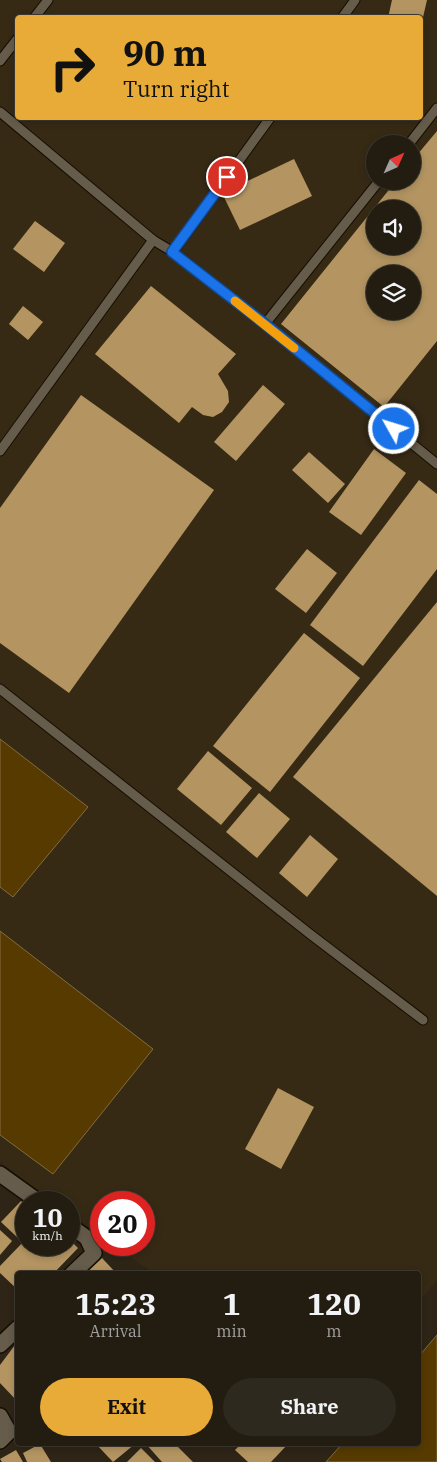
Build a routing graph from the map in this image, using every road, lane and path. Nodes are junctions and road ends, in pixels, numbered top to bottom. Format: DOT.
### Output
graph roads {
  1 [pos="48,0"];
  2 [pos="355,0"];
  3 [pos="36,15"];
  4 [pos="344,15"];
  5 [pos="15,42"];
  6 [pos="0,61"];
  7 [pos="437,108"];
  8 [pos="0,112"];
  9 [pos="269,120"];
  10 [pos="415,135"];
  11 [pos="372,190"];
  12 [pos="153,240"];
  13 [pos="172,252"];
  14 [pos="265,324"];
  15 [pos="0,451"];
  16 [pos="437,464"];
  17 [pos="0,690"];
  18 [pos="423,1020"];
  19 [pos="0,1174"];
  20 [pos="24,1191"];
  21 [pos="80,1233"];
  22 [pos="75,1271"];
  23 [pos="15,1331"];
  24 [pos="0,1345"];
  25 [pos="0,1416"];
  26 [pos="0,1441"];
  1 -- 3 [label="lane"];
  2 -- 4 [label="lane"];
  5 -- 6 [label="lane"];
  7 -- 10 [label="lane"];
  8 -- 12 [label="lane"];
  9 -- 13 [label="lane"];
  11 -- 14 [label="lane"];
  12 -- 13 [label="lane"];
  12 -- 15 [label="lane"];
  13 -- 14 [label="lane"];
  14 -- 16 [label="lane"];
  17 -- 18 [label="lane"];
  19 -- 20 [label="street"];
  21 -- 22 [label="street"];
  23 -- 24 [label="street"];
  25 -- 26 [label="street"];
}
